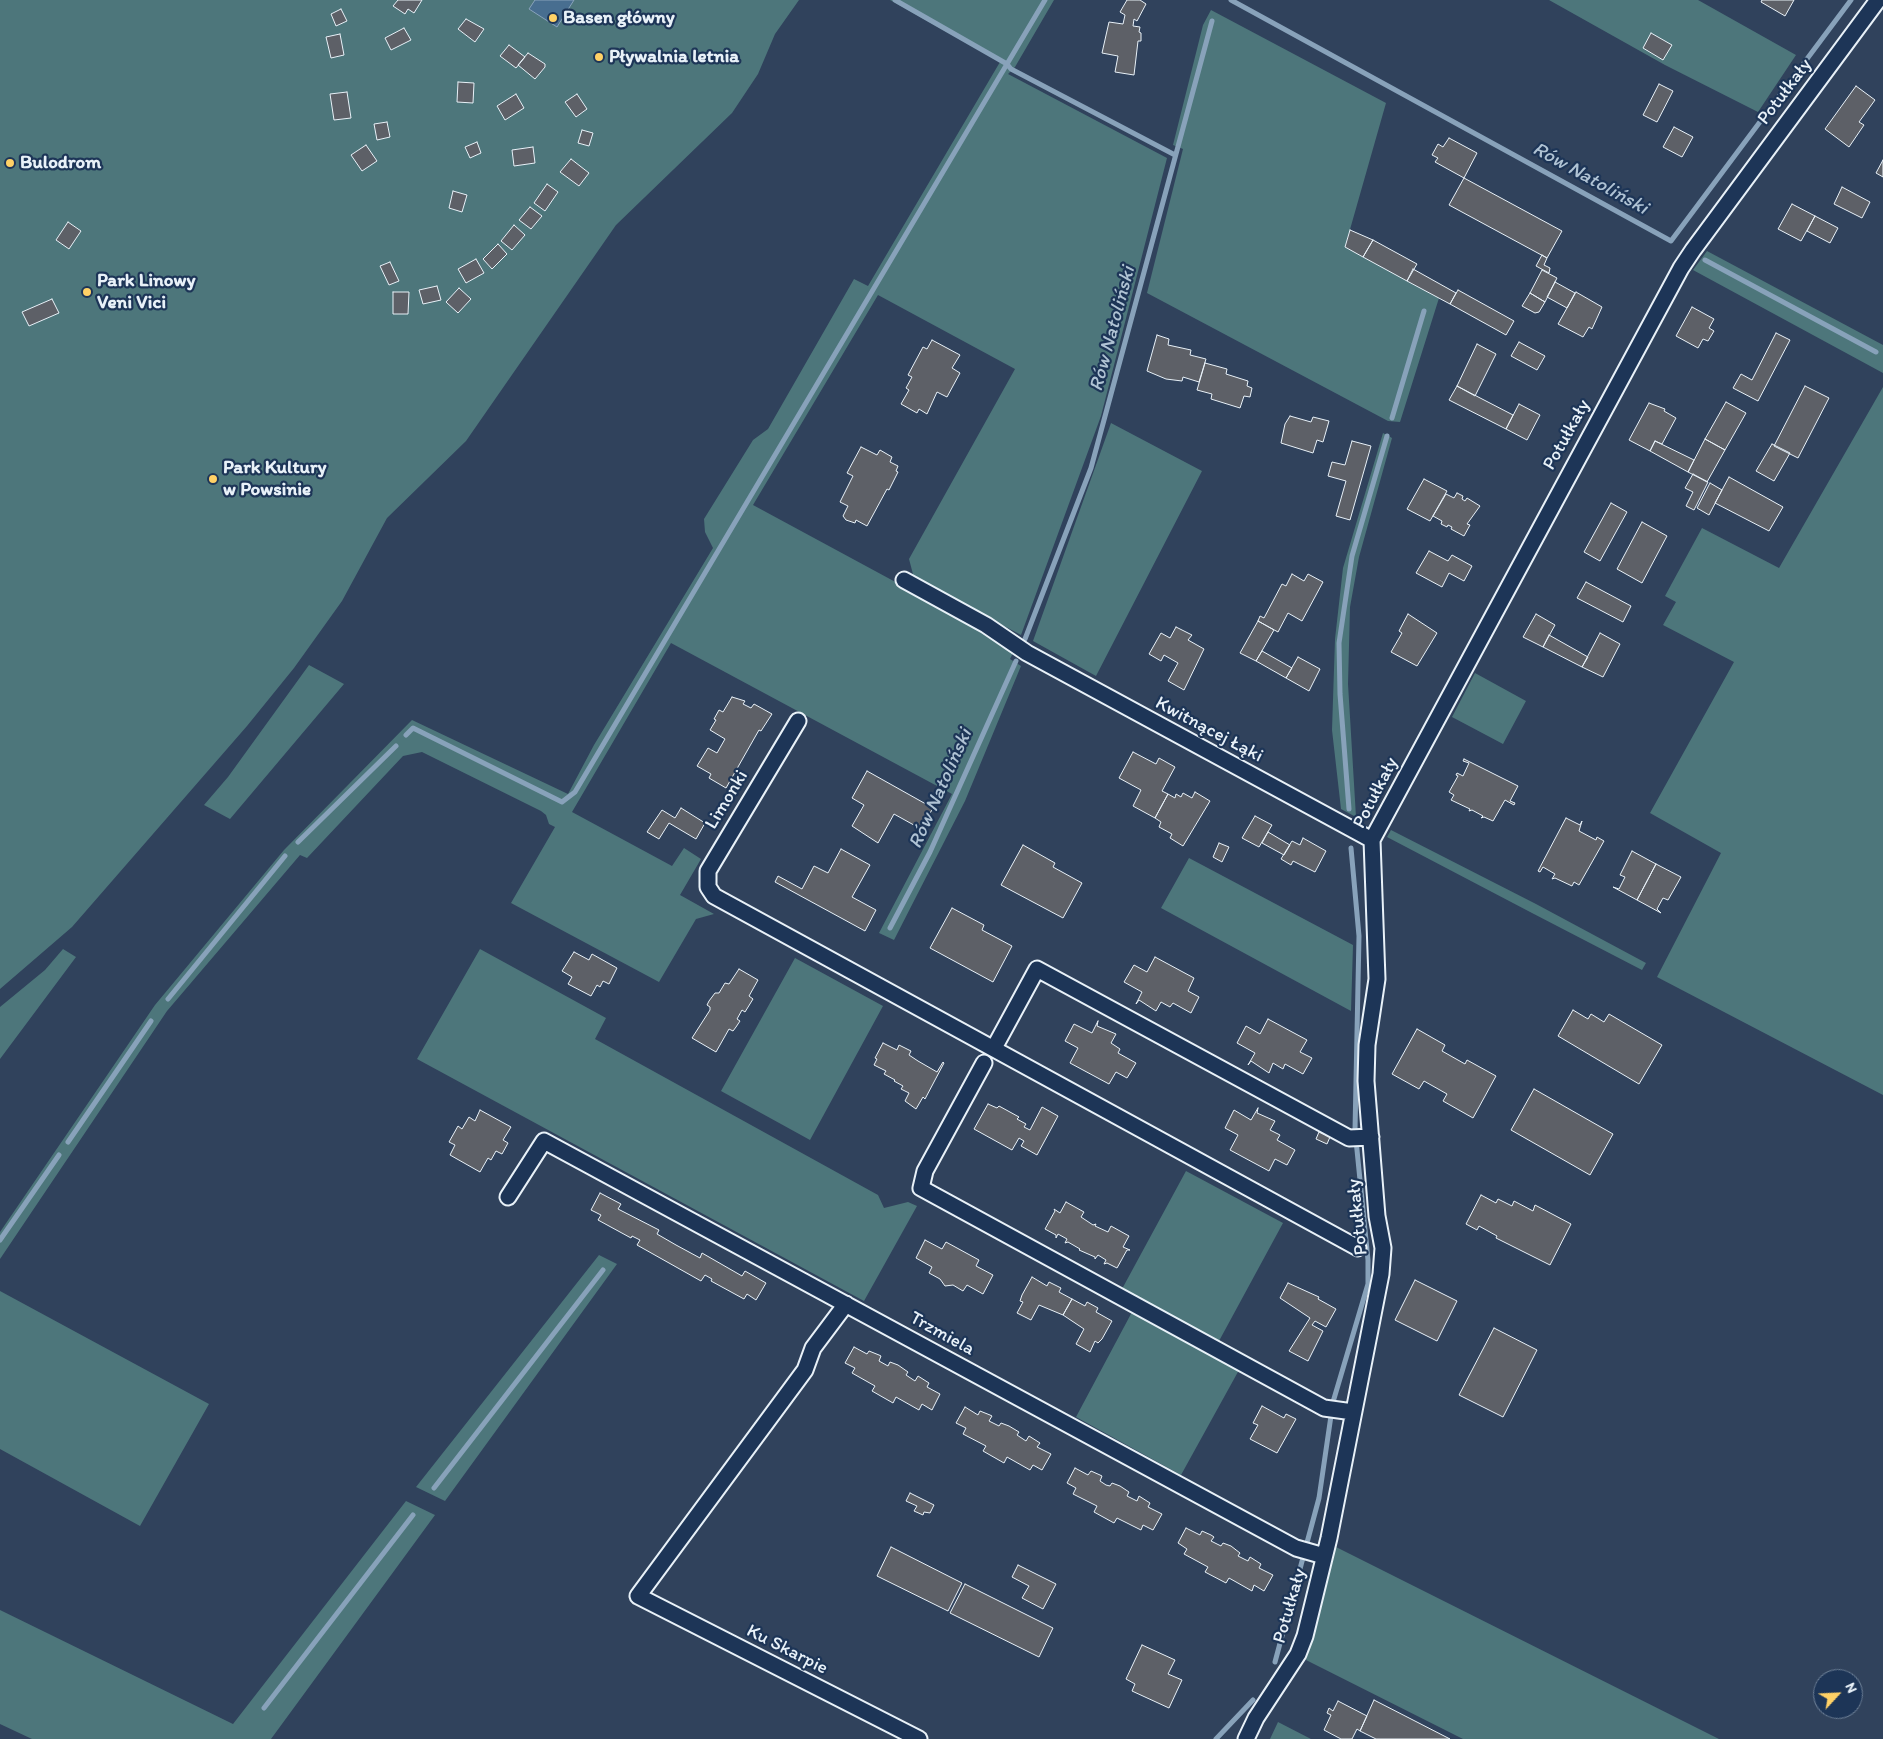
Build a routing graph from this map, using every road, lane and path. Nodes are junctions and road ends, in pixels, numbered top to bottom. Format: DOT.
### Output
graph roads {
  1 [pos="1878,0"];
  2 [pos="904,580"];
  3 [pos="798,721"];
  4 [pos="1372,840"];
  5 [pos="994,1048"];
  6 [pos="984,1063"];
  7 [pos="1368,1137"];
  8 [pos="508,1197"];
  9 [pos="1358,1248"];
  10 [pos="846,1304"];
  11 [pos="1347,1411"];
  12 [pos="1319,1554"];
  13 [pos="919,1739"];
  14 [pos="1246,1739"];
  1 -- 4 [label="street, Potułkały"];
  2 -- 4 [label="street, Kwitnącej Łąki"];
  3 -- 5 [label="street, Limonki"];
  4 -- 7 [label="street, Potułkały"];
  5 -- 7 [label="street"];
  5 -- 9 [label="street"];
  6 -- 11 [label="street"];
  7 -- 11 [label="street, Potułkały"];
  8 -- 10 [label="street, Trzmiela"];
  10 -- 12 [label="street, Trzmiela"];
  10 -- 13 [label="street, Ku Skarpie"];
  11 -- 12 [label="street, Potułkały"];
  12 -- 14 [label="street, Potułkały"];
}
